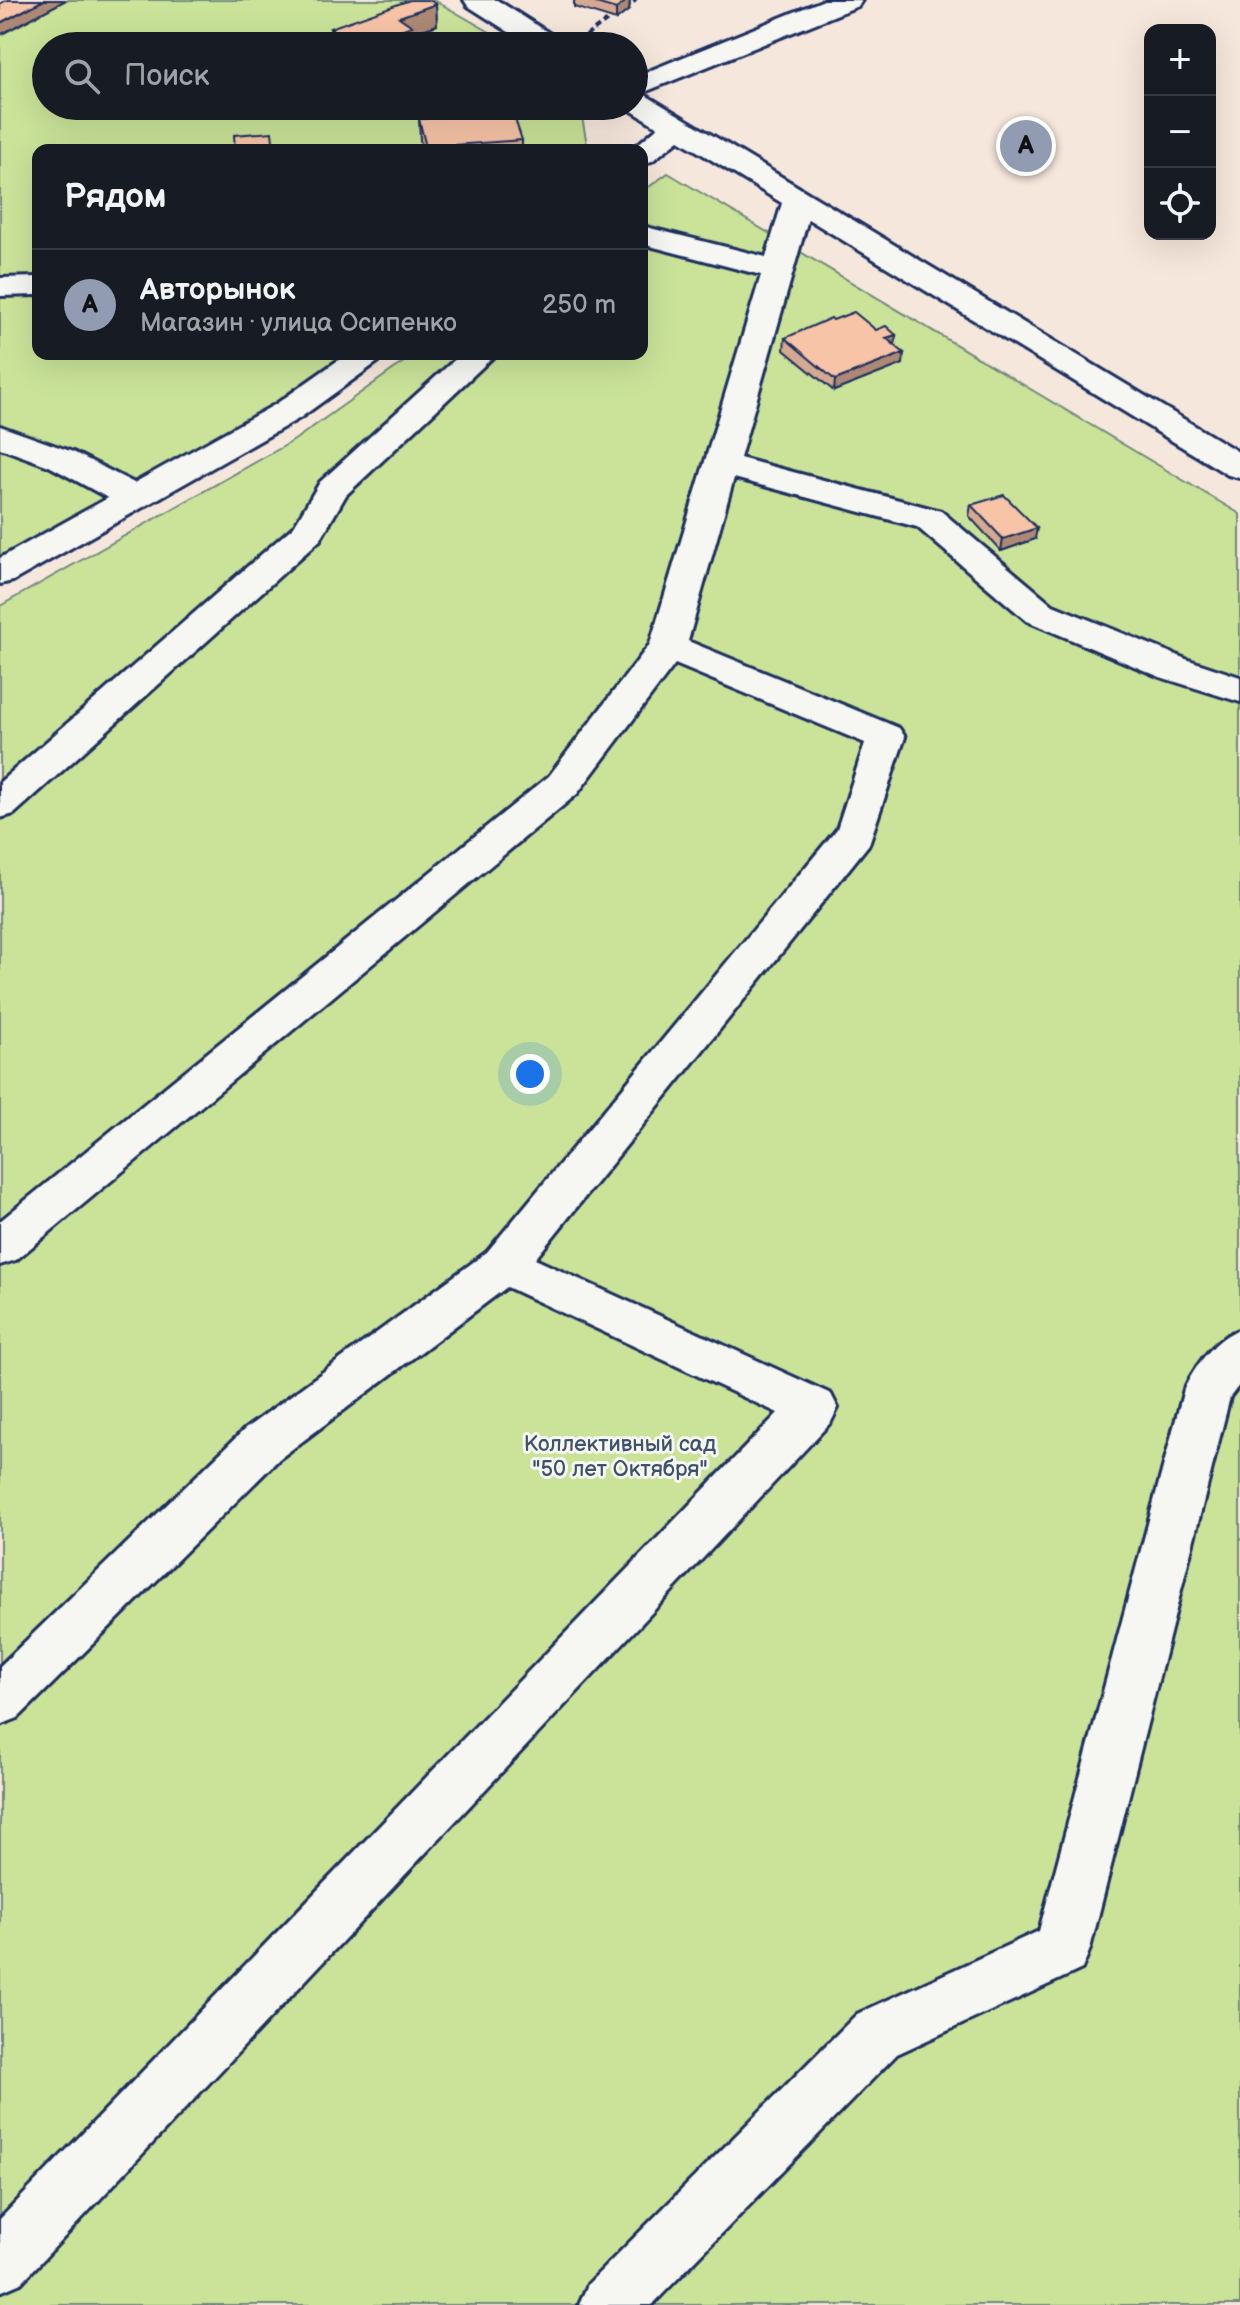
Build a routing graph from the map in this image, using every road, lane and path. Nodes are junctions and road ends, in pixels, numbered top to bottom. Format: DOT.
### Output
graph roads {
  1 [pos="478,0"];
  2 [pos="636,0"];
  3 [pos="848,0"];
  4 [pos="528,32"];
  5 [pos="592,32"];
  6 [pos="648,81"];
  7 [pos="648,109"];
  8 [pos="676,127"];
  9 [pos="648,150"];
  10 [pos="798,201"];
  11 [pos="648,237"];
  12 [pos="779,270"];
  13 [pos="32,286"];
  14 [pos="0,287"];
  15 [pos="360,360"];
  16 [pos="473,360"];
  17 [pos="0,436"];
  18 [pos="1240,442"];
  19 [pos="1194,448"];
  20 [pos="722,464"];
  21 [pos="1240,468"];
  22 [pos="134,497"];
  23 [pos="0,573"];
  24 [pos="668,647"];
  25 [pos="1240,690"];
  26 [pos="0,804"];
  27 [pos="0,1247"];
  28 [pos="503,1265"];
  29 [pos="1240,1349"];
  30 [pos="0,1701"];
  31 [pos="0,2262"];
  32 [pos="609,2305"];
  1 -- 4 [label="street"];
  2 -- 5 [label="path"];
  3 -- 6 [label="street"];
  7 -- 8 [label="street"];
  8 -- 9 [label="street"];
  8 -- 10 [label="street"];
  10 -- 12 [label="street"];
  10 -- 19 [label="street"];
  11 -- 12 [label="street"];
  12 -- 20 [label="street"];
  13 -- 14 [label="street"];
  15 -- 22 [label="street"];
  16 -- 26 [label="street"];
  17 -- 22 [label="street"];
  18 -- 19 [label="street"];
  19 -- 21 [label="street"];
  20 -- 24 [label="street"];
  20 -- 25 [label="street"];
  22 -- 23 [label="street"];
  24 -- 27 [label="street"];
  24 -- 28 [label="street"];
  28 -- 30 [label="street"];
  28 -- 31 [label="street"];
  29 -- 32 [label="street"];
}
